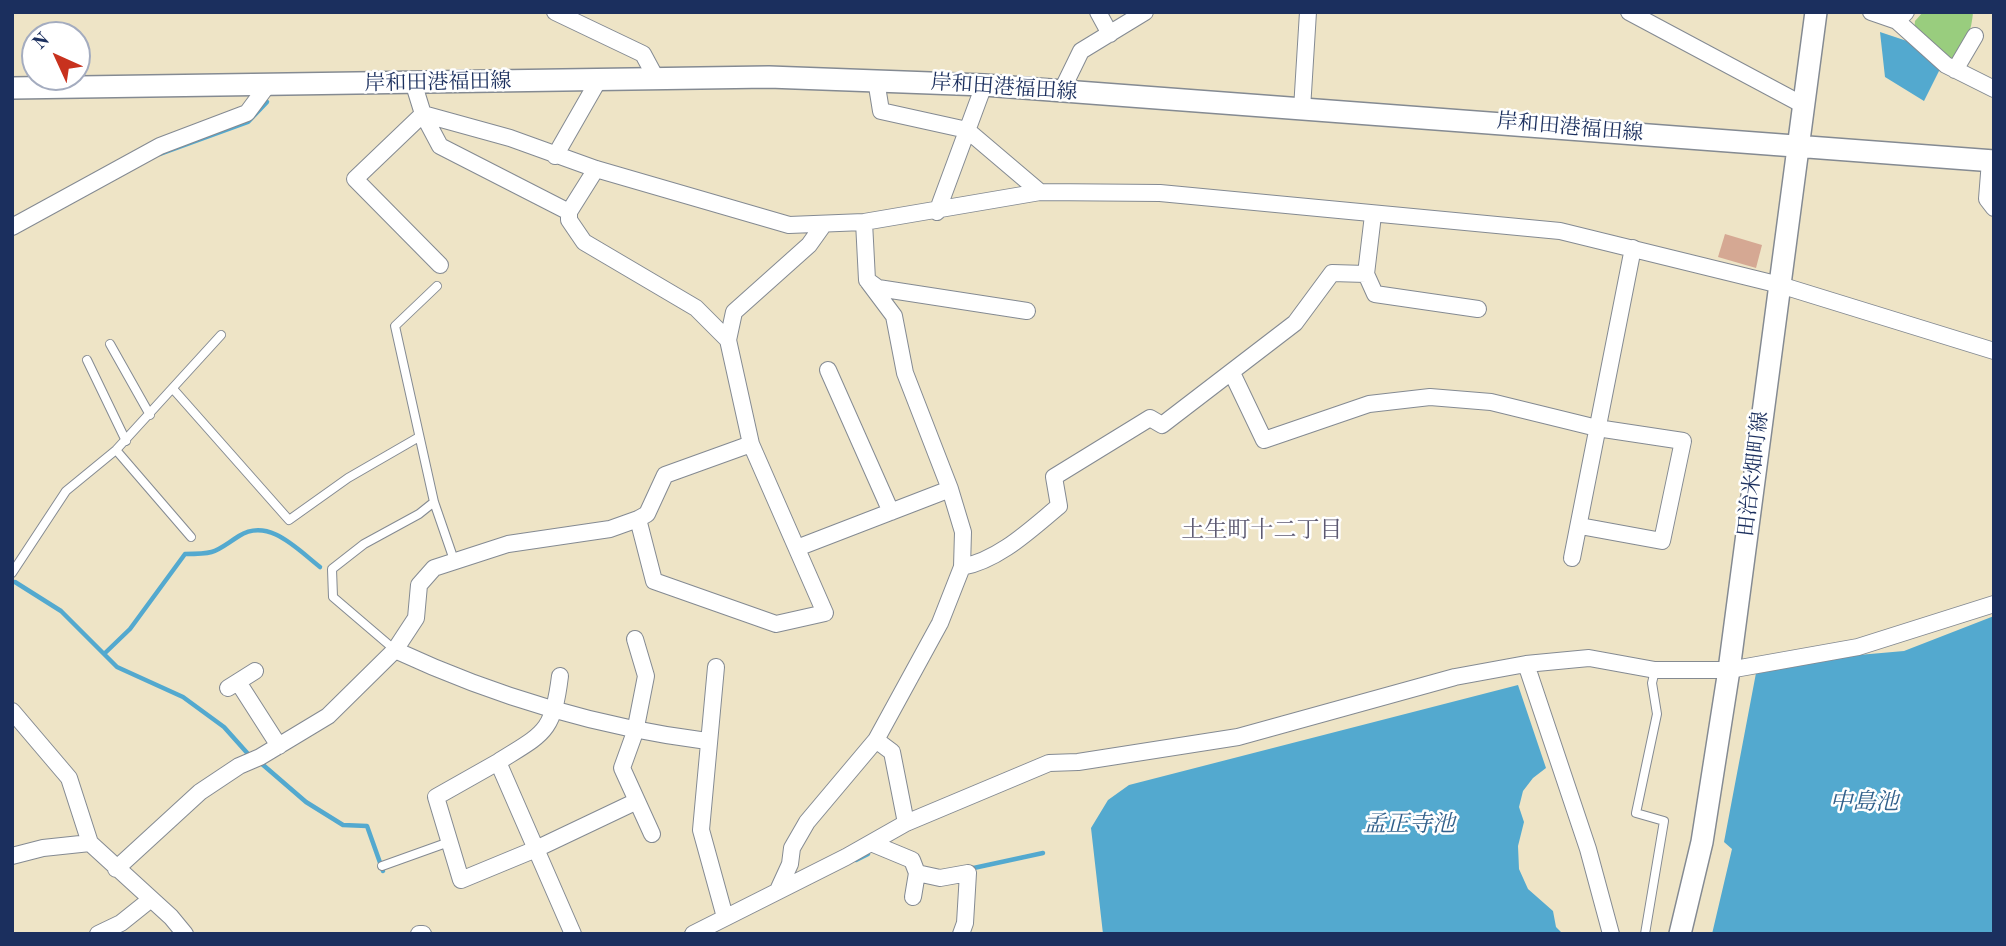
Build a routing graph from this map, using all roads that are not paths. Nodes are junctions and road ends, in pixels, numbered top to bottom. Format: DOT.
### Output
graph roads {
  1 [pos="555,12"];
  2 [pos="1098,12"];
  3 [pos="1145,12"];
  4 [pos="1308,12"];
  5 [pos="1629,12"];
  6 [pos="1816,12"];
  7 [pos="1871,12"];
  8 [pos="579,17"];
  9 [pos="1902,17"];
  10 [pos="1110,34"];
  11 [pos="1975,36"];
  12 [pos="1955,70"];
  13 [pos="657,80"];
  14 [pos="876,80"];
  15 [pos="598,81"];
  16 [pos="414,85"];
  17 [pos="984,85"];
  18 [pos="267,86"];
  19 [pos="12,88"];
  20 [pos="1994,89"];
  21 [pos="1061,92"];
  22 [pos="1805,106"];
  23 [pos="1302,109"];
  24 [pos="424,114"];
  25 [pos="967,130"];
  26 [pos="1800,147"];
  27 [pos="555,156"];
  28 [pos="1992,161"];
  29 [pos="596,169"];
  30 [pos="1040,192"];
  31 [pos="1994,208"];
  32 [pos="569,212"];
  33 [pos="937,212"];
  34 [pos="1373,215"];
  35 [pos="864,222"];
  36 [pos="824,224"];
  37 [pos="12,227"];
  38 [pos="1633,248"];
  39 [pos="440,265"];
  40 [pos="1366,274"];
  41 [pos="867,280"];
  42 [pos="1780,285"];
  43 [pos="437,286"];
  44 [pos="1478,309"];
  45 [pos="1027,311"];
  46 [pos="221,335"];
  47 [pos="728,340"];
  48 [pos="110,344"];
  49 [pos="1994,351"];
  50 [pos="87,360"];
  51 [pos="828,370"];
  52 [pos="1232,373"];
  53 [pos="174,390"];
  54 [pos="150,415"];
  55 [pos="1597,428"];
  56 [pos="419,437"];
  57 [pos="125,441"];
  58 [pos="751,444"];
  59 [pos="116,450"];
  60 [pos="950,489"];
  61 [pos="434,502"];
  62 [pos="891,512"];
  63 [pos="639,519"];
  64 [pos="1580,526"];
  65 [pos="191,537"];
  66 [pos="797,548"];
  67 [pos="1572,558"];
  68 [pos="454,560"];
  69 [pos="962,567"];
  70 [pos="12,573"];
  71 [pos="1994,604"];
  72 [pos="635,639"];
  73 [pos="395,650"];
  74 [pos="1526,664"];
  75 [pos="716,667"];
  76 [pos="1655,670"];
  77 [pos="1729,670"];
  78 [pos="255,671"];
  79 [pos="560,676"];
  80 [pos="12,710"];
  81 [pos="556,713"];
  82 [pos="635,732"];
  83 [pos="876,740"];
  84 [pos="707,741"];
  85 [pos="279,746"];
  86 [pos="498,762"];
  87 [pos="637,801"];
  88 [pos="906,823"];
  89 [pos="652,834"];
  90 [pos="449,842"];
  91 [pos="90,843"];
  92 [pos="871,843"];
  93 [pos="536,849"];
  94 [pos="12,856"];
  95 [pos="382,866"];
  96 [pos="116,869"];
  97 [pos="917,873"];
  98 [pos="779,888"];
  99 [pos="913,897"];
  100 [pos="151,899"];
  101 [pos="724,917"];
  102 [pos="98,934"];
  103 [pos="184,934"];
  104 [pos="573,934"];
  105 [pos="693,934"];
  106 [pos="961,934"];
  107 [pos="1611,934"];
  108 [pos="1645,934"];
  109 [pos="1680,934"];
  1 -- 8 [label="street"];
  2 -- 10 [label="street"];
  3 -- 10 [label="street"];
  4 -- 23 [label="street"];
  5 -- 22 [label="street"];
  6 -- 22 [label="street, 田治米畑町線"];
  7 -- 9 [label="street"];
  8 -- 13 [label="street"];
  9 -- 12 [label="street"];
  10 -- 21 [label="street"];
  11 -- 12 [label="street"];
  12 -- 20 [label="street"];
  13 -- 14 [label="street, 岸和田港福田線"];
  13 -- 15 [label="street, 岸和田港福田線"];
  14 -- 17 [label="street, 岸和田港福田線"];
  14 -- 25 [label="street"];
  15 -- 16 [label="street, 岸和田港福田線"];
  15 -- 27 [label="street"];
  16 -- 18 [label="street, 岸和田港福田線"];
  16 -- 24 [label="street"];
  17 -- 21 [label="street, 岸和田港福田線"];
  17 -- 25 [label="street"];
  18 -- 19 [label="street, 岸和田港福田線"];
  18 -- 37 [label="street"];
  21 -- 23 [label="street, 岸和田港福田線"];
  22 -- 26 [label="street, 田治米畑町線"];
  23 -- 26 [label="street, 岸和田港福田線"];
  24 -- 27 [label="street"];
  24 -- 32 [label="street"];
  24 -- 39 [label="street"];
  25 -- 30 [label="street"];
  25 -- 33 [label="street"];
  26 -- 28 [label="street, 岸和田港福田線"];
  26 -- 42 [label="street, 田治米畑町線"];
  27 -- 29 [label="street"];
  28 -- 31 [label="street"];
  29 -- 32 [label="street"];
  29 -- 36 [label="street"];
  30 -- 33 [label="street"];
  30 -- 34 [label="street"];
  32 -- 47 [label="street"];
  33 -- 35 [label="street"];
  34 -- 38 [label="street"];
  34 -- 40 [label="street"];
  35 -- 36 [label="street"];
  35 -- 41 [label="street"];
  36 -- 47 [label="street"];
  38 -- 42 [label="street"];
  38 -- 55 [label="street"];
  40 -- 44 [label="street"];
  40 -- 52 [label="street"];
  41 -- 45 [label="street"];
  41 -- 60 [label="street"];
  42 -- 49 [label="street"];
  42 -- 77 [label="street, 田治米畑町線"];
  43 -- 56 [label="lane"];
  46 -- 53 [label="lane"];
  47 -- 58 [label="street"];
  48 -- 54 [label="lane"];
  50 -- 57 [label="lane"];
  51 -- 62 [label="street"];
  52 -- 55 [label="street"];
  52 -- 69 [label="street"];
  53 -- 54 [label="lane"];
  53 -- 56 [label="lane"];
  54 -- 57 [label="lane"];
  55 -- 64 [label="street"];
  55 -- 64 [label="street"];
  56 -- 61 [label="lane"];
  57 -- 59 [label="lane"];
  58 -- 63 [label="street"];
  58 -- 66 [label="street"];
  59 -- 65 [label="lane"];
  59 -- 70 [label="lane"];
  60 -- 62 [label="street"];
  60 -- 69 [label="street"];
  61 -- 68 [label="lane"];
  61 -- 73 [label="lane"];
  62 -- 66 [label="street"];
  63 -- 66 [label="street"];
  63 -- 68 [label="street"];
  64 -- 67 [label="street"];
  68 -- 73 [label="street"];
  69 -- 83 [label="street"];
  71 -- 77 [label="street"];
  72 -- 82 [label="street"];
  73 -- 81 [label="street"];
  73 -- 85 [label="street"];
  74 -- 76 [label="street"];
  74 -- 88 [label="street"];
  74 -- 107 [label="street"];
  75 -- 84 [label="street"];
  76 -- 77 [label="street"];
  76 -- 108 [label="lane"];
  77 -- 109 [label="street, 田治米畑町線"];
  78 -- 85 [label="street"];
  79 -- 81 [label="street"];
  80 -- 91 [label="street"];
  81 -- 82 [label="street"];
  81 -- 86 [label="street"];
  82 -- 84 [label="street"];
  82 -- 87 [label="street"];
  83 -- 88 [label="street"];
  83 -- 98 [label="street"];
  84 -- 101 [label="street"];
  85 -- 96 [label="street"];
  86 -- 90 [label="street"];
  86 -- 93 [label="street"];
  87 -- 89 [label="street"];
  87 -- 93 [label="street"];
  88 -- 92 [label="street"];
  90 -- 93 [label="street"];
  90 -- 95 [label="lane"];
  91 -- 94 [label="street"];
  91 -- 96 [label="street"];
  92 -- 97 [label="street"];
  92 -- 98 [label="street"];
  93 -- 104 [label="street"];
  96 -- 100 [label="street"];
  97 -- 99 [label="street"];
  97 -- 106 [label="street"];
  98 -- 101 [label="street"];
  100 -- 102 [label="street"];
  100 -- 103 [label="street"];
  101 -- 105 [label="street"];
}
